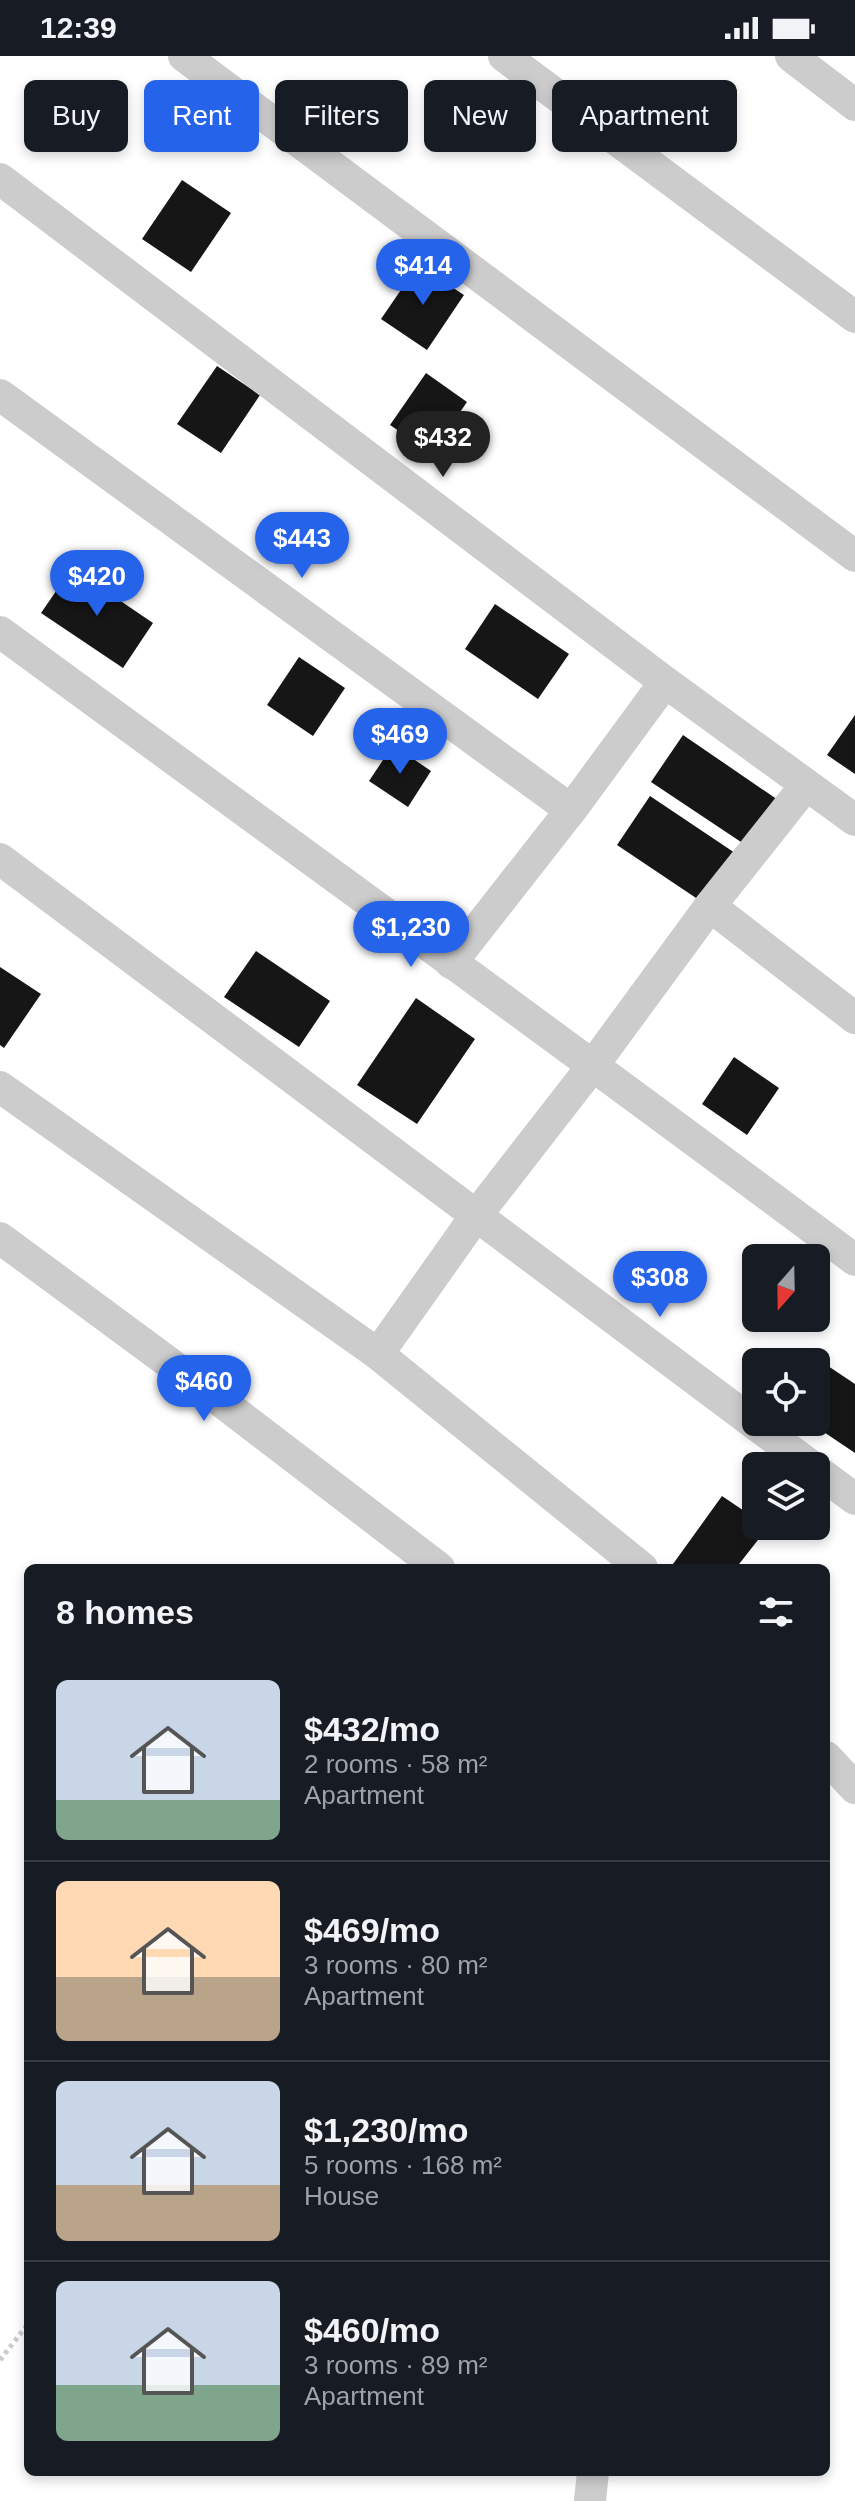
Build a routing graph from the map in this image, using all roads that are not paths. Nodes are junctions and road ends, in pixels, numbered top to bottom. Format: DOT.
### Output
graph roads {
  1 [pos="184,56"];
  2 [pos="504,56"];
  3 [pos="791,56"];
  4 [pos="855,105"];
  5 [pos="0,179"];
  6 [pos="855,317"];
  7 [pos="0,395"];
  8 [pos="855,556"];
  9 [pos="0,632"];
  10 [pos="665,682"];
  11 [pos="806,785"];
  12 [pos="571,810"];
  13 [pos="855,820"];
  14 [pos="0,859"];
  15 [pos="710,906"];
  16 [pos="451,963"];
  17 [pos="855,1018"];
  18 [pos="594,1064"];
  19 [pos="0,1087"];
  20 [pos="475,1217"];
  21 [pos="0,1238"];
  22 [pos="855,1260"];
  23 [pos="378,1354"];
  24 [pos="792,1452"];
  25 [pos="830,1480"];
  26 [pos="855,1499"];
  27 [pos="434,1564"];
  28 [pos="637,1564"];
  29 [pos="830,1761"];
  30 [pos="855,1788"];
  31 [pos="593,2476"];
  32 [pos="590,2501"];
  1 -- 8 [label="street"];
  2 -- 6 [label="street"];
  3 -- 4 [label="street"];
  5 -- 10 [label="street"];
  7 -- 12 [label="street"];
  9 -- 16 [label="street"];
  10 -- 11 [label="street"];
  10 -- 12 [label="street"];
  11 -- 13 [label="street"];
  11 -- 15 [label="street"];
  12 -- 16 [label="street"];
  14 -- 20 [label="street"];
  15 -- 17 [label="street"];
  15 -- 18 [label="street"];
  16 -- 18 [label="street"];
  18 -- 20 [label="street"];
  18 -- 22 [label="street"];
  19 -- 23 [label="street"];
  20 -- 23 [label="street"];
  20 -- 24 [label="street"];
  21 -- 27 [label="street"];
  23 -- 28 [label="street"];
  25 -- 26 [label="street"];
  29 -- 30 [label="street"];
  31 -- 32 [label="street"];
}
